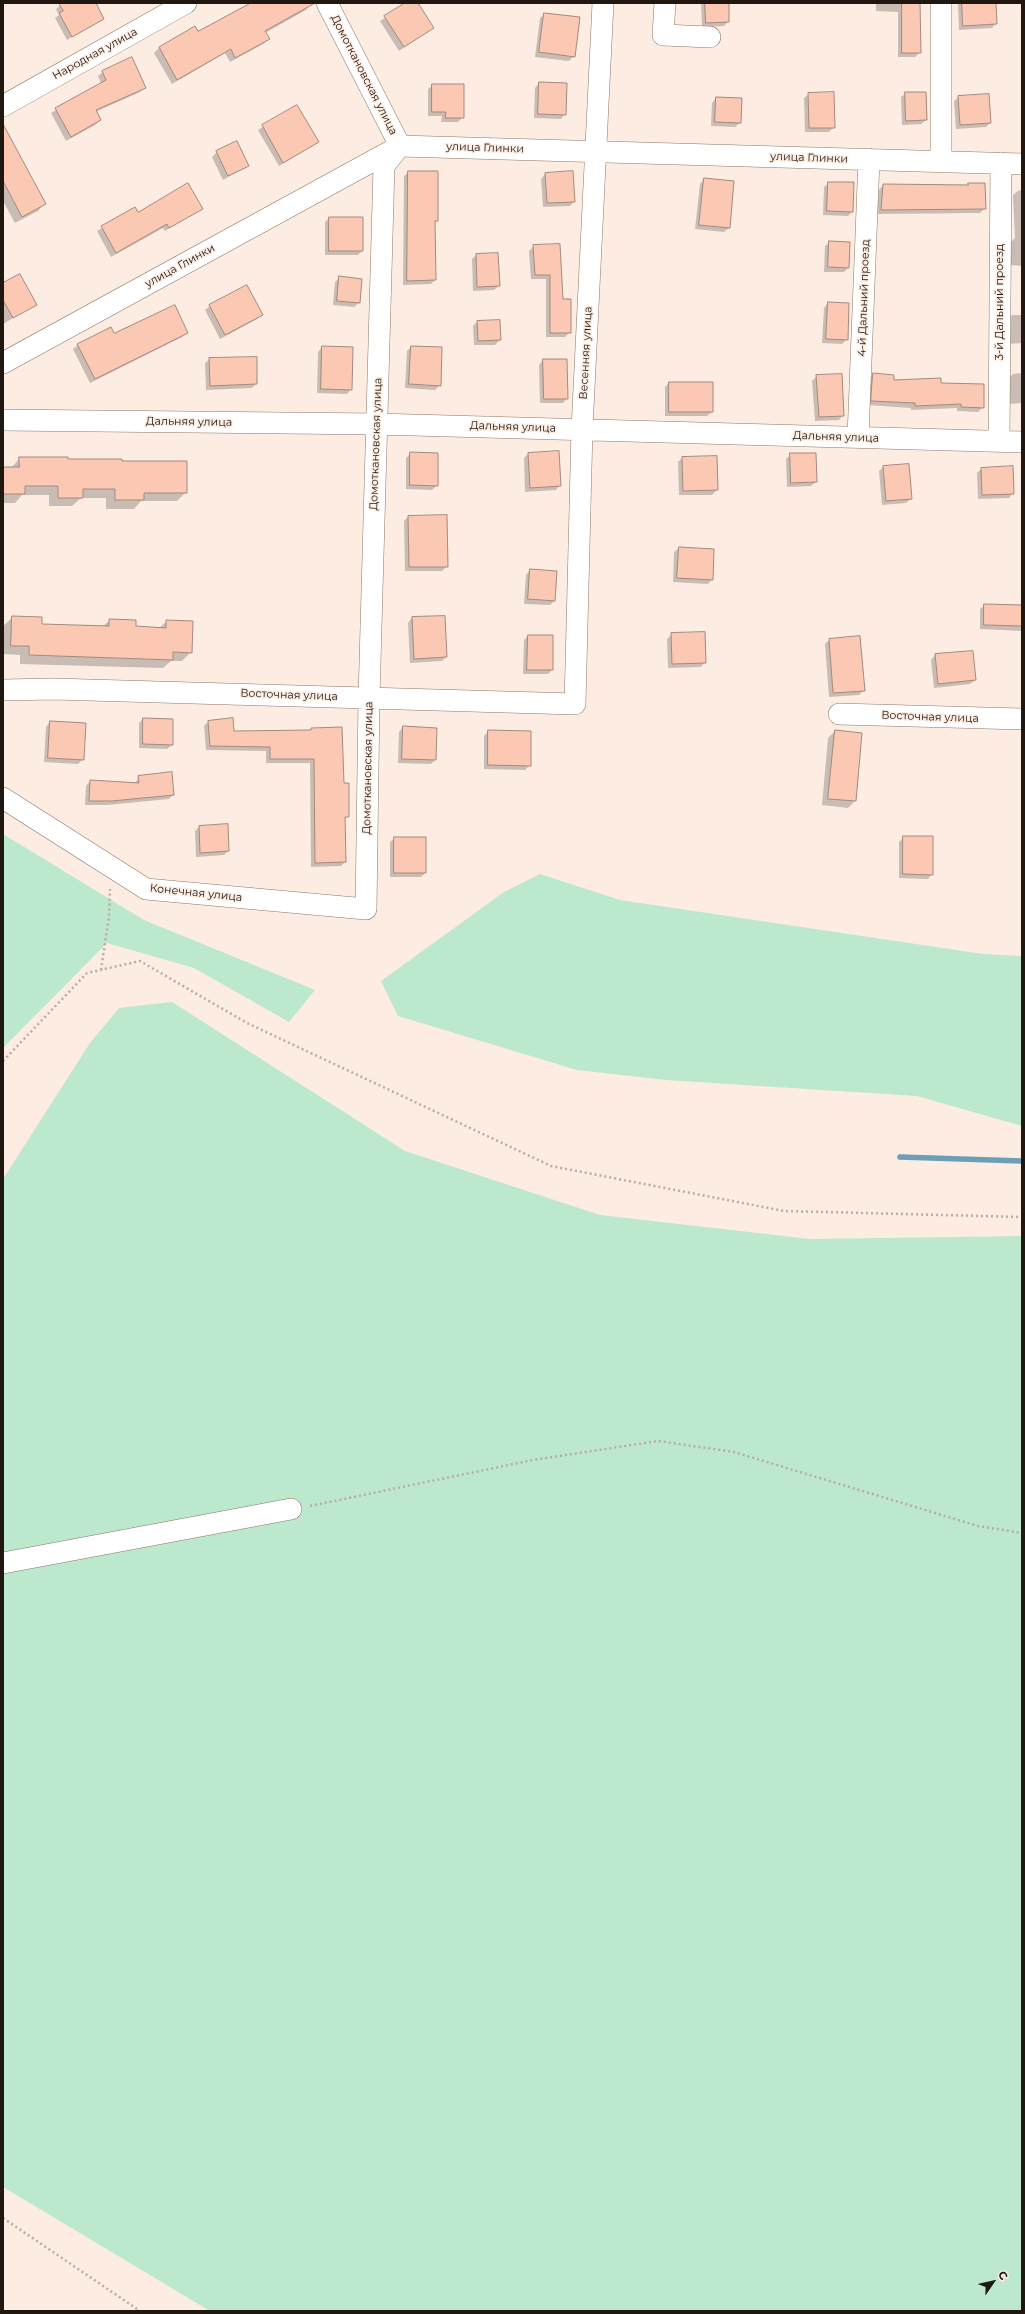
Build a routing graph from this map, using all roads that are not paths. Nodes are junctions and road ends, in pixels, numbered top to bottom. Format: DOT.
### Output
graph roads {
  1 [pos="186,3"];
  2 [pos="327,3"];
  3 [pos="603,3"];
  4 [pos="664,3"];
  5 [pos="941,3"];
  6 [pos="710,37"];
  7 [pos="3,106"];
  8 [pos="400,146"];
  9 [pos="596,151"];
  10 [pos="870,159"];
  11 [pos="941,162"];
  12 [pos="1001,163"];
  13 [pos="1022,164"];
  14 [pos="3,363"];
  15 [pos="3,420"];
  16 [pos="377,424"];
  17 [pos="582,429"];
  18 [pos="858,437"];
  19 [pos="999,441"];
  20 [pos="1022,442"];
  21 [pos="3,690"];
  22 [pos="369,698"];
  23 [pos="575,704"];
  24 [pos="839,714"];
  25 [pos="1022,719"];
  26 [pos="3,798"];
  27 [pos="366,909"];
  28 [pos="292,1509"];
  29 [pos="3,1563"];
  1 -- 7 [label="street, Народная улица"];
  2 -- 8 [label="street, Домоткановская улица"];
  3 -- 9 [label="street, Весенняя улица"];
  4 -- 6 [label="street"];
  5 -- 11 [label="street"];
  8 -- 9 [label="street, улица Глинки"];
  8 -- 14 [label="street, улица Глинки"];
  8 -- 16 [label="street, Домоткановская улица"];
  9 -- 10 [label="street, улица Глинки"];
  9 -- 17 [label="street, Весенняя улица"];
  10 -- 11 [label="street, улица Глинки"];
  10 -- 18 [label="street, 4-й Дальний проезд"];
  11 -- 12 [label="street, улица Глинки"];
  12 -- 13 [label="street, улица Глинки"];
  12 -- 19 [label="street, 3-й Дальний проезд"];
  15 -- 16 [label="street, Дальняя улица"];
  16 -- 17 [label="street, Дальняя улица"];
  16 -- 22 [label="street, Домоткановская улица"];
  17 -- 18 [label="street, Дальняя улица"];
  17 -- 23 [label="street, Весенняя улица"];
  18 -- 19 [label="street, Дальняя улица"];
  19 -- 20 [label="street, Дальняя улица"];
  21 -- 22 [label="street, Восточная улица"];
  22 -- 23 [label="street, Восточная улица"];
  22 -- 27 [label="street, Домоткановская улица"];
  24 -- 25 [label="street, Восточная улица"];
  26 -- 27 [label="street, Конечная улица"];
  28 -- 29 [label="street"];
}
